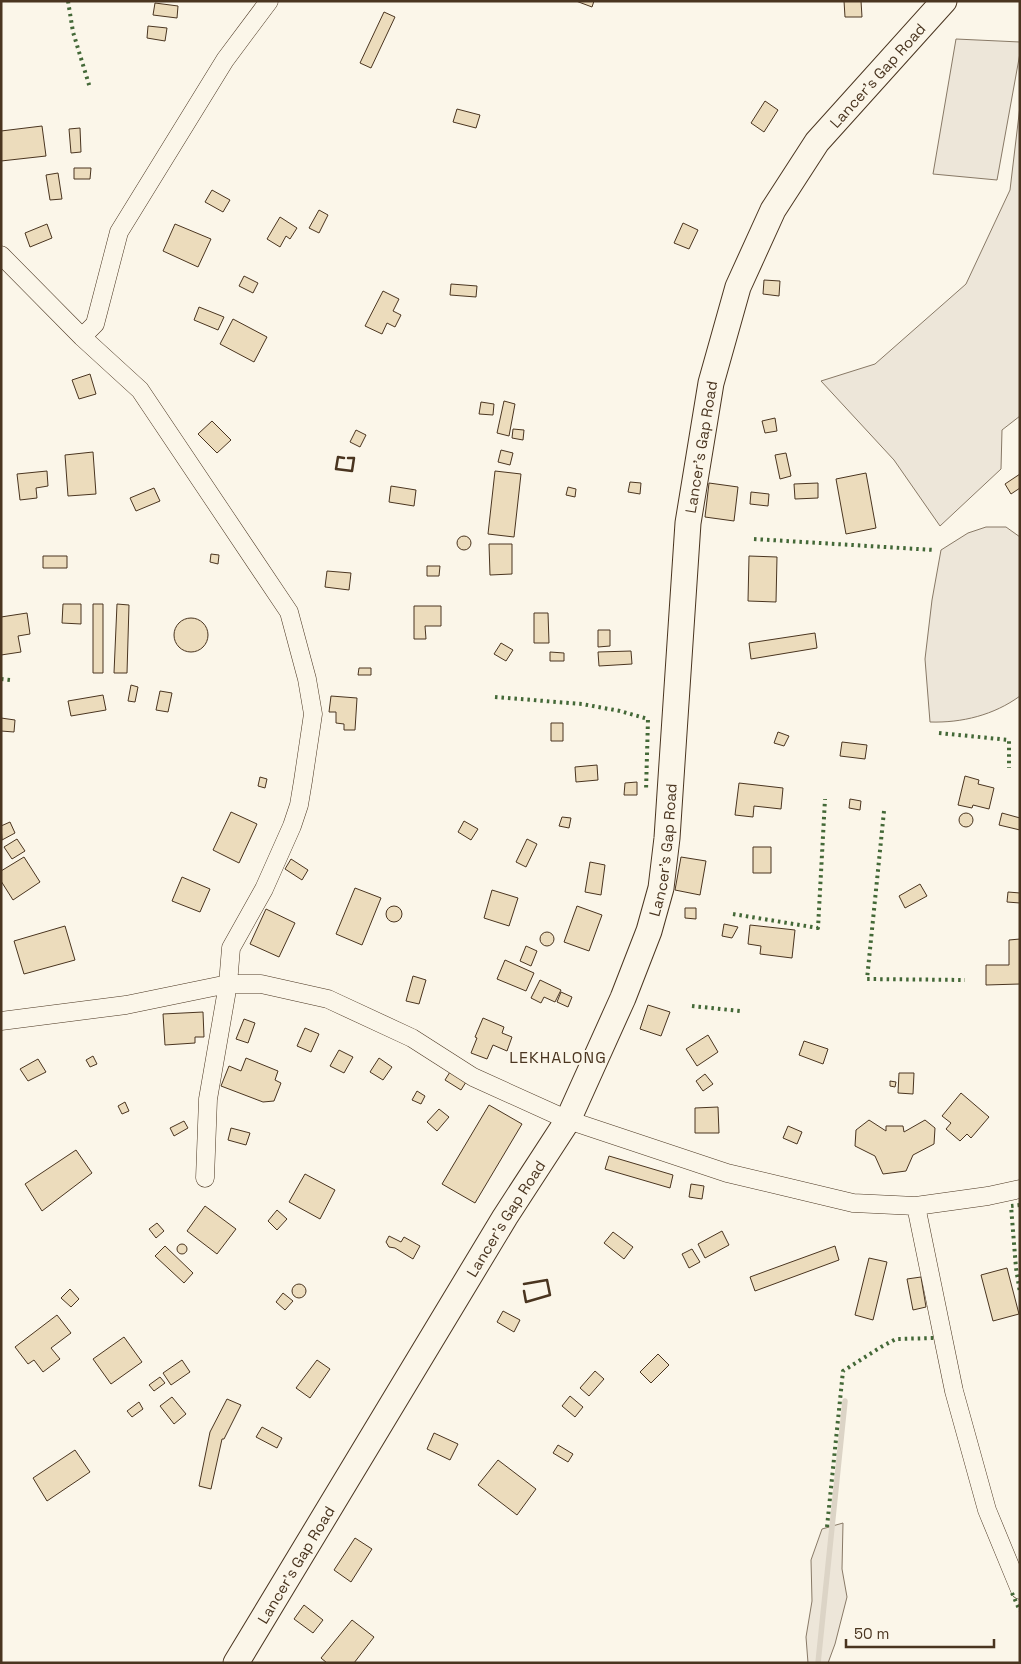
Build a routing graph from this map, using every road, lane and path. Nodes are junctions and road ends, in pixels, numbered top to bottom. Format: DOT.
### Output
graph roads {
  1 [pos="268,1"];
  2 [pos="944,1"];
  3 [pos="1,255"];
  4 [pos="82,337"];
  5 [pos="228,984"];
  6 [pos="1,1021"];
  7 [pos="568,1120"];
  8 [pos="205,1178"];
  9 [pos="1020,1189"];
  10 [pos="916,1206"];
  11 [pos="1020,1590"];
  12 [pos="236,1663"];
  1 -- 4 [label="street"];
  2 -- 7 [label="main road, Lancer's Gap Road"];
  3 -- 4 [label="street"];
  4 -- 5 [label="street"];
  5 -- 6 [label="street"];
  5 -- 7 [label="street"];
  5 -- 8 [label="street"];
  7 -- 10 [label="street"];
  7 -- 12 [label="main road, Lancer's Gap Road"];
  9 -- 10 [label="street"];
  10 -- 11 [label="street"];
}
